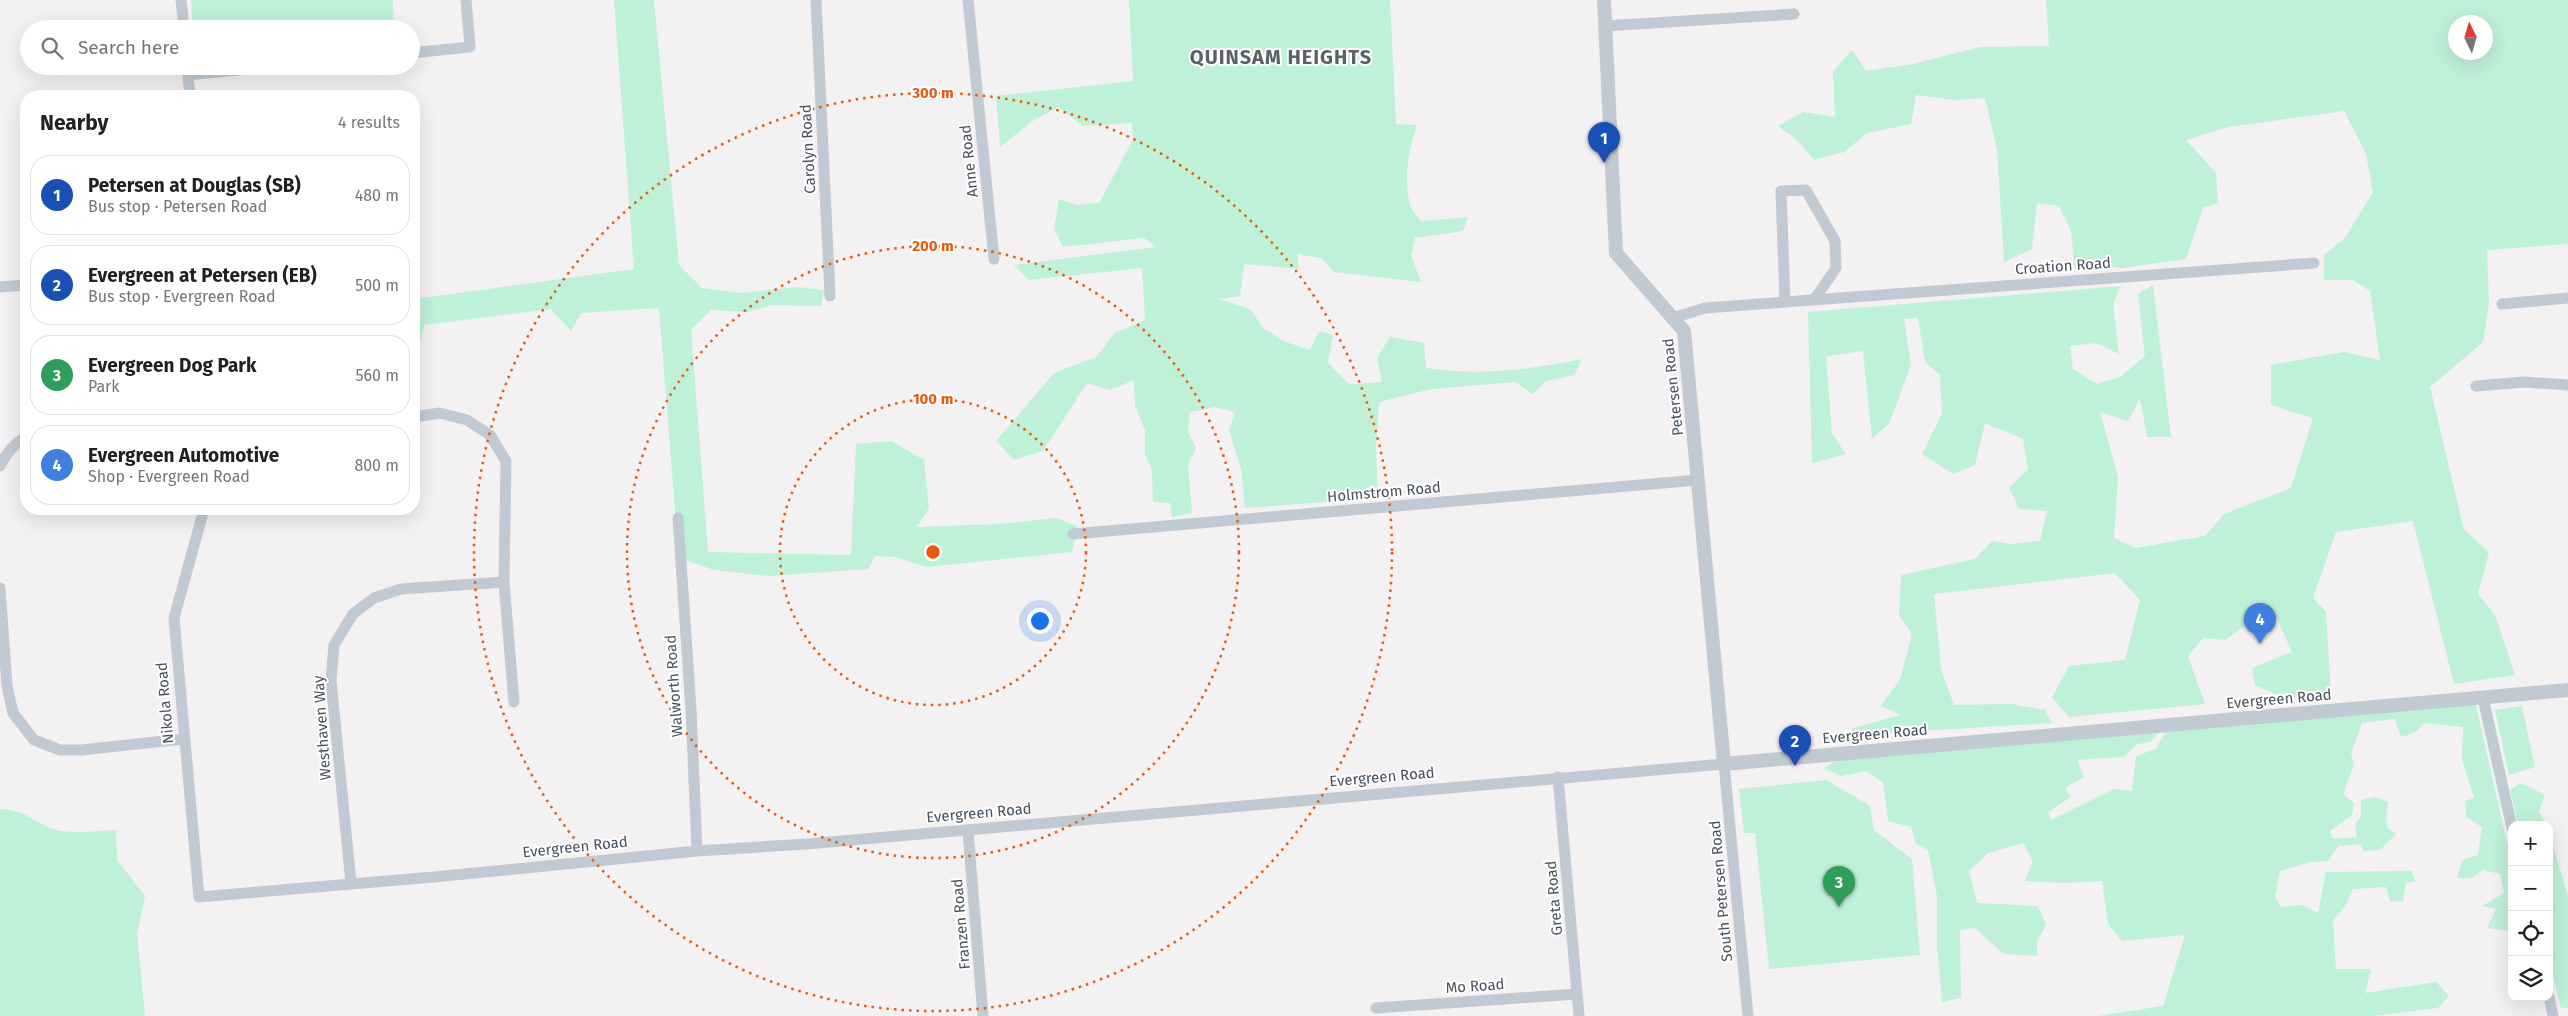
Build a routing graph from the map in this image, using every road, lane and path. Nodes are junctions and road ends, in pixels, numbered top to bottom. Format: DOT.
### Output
graph roads {
  1 [pos="181,0"];
  2 [pos="466,0"];
  3 [pos="816,0"];
  4 [pos="968,0"];
  5 [pos="1604,0"];
  6 [pos="1794,14"];
  7 [pos="183,20"];
  8 [pos="1605,26"];
  9 [pos="420,52"];
  10 [pos="188,75"];
  11 [pos="190,90"];
  12 [pos="994,259"];
  13 [pos="2314,263"];
  14 [pos="20,285"];
  15 [pos="0,287"];
  16 [pos="830,296"];
  17 [pos="2568,298"];
  18 [pos="1814,300"];
  19 [pos="1785,302"];
  20 [pos="2502,304"];
  21 [pos="1673,318"];
  22 [pos="2568,385"];
  23 [pos="2476,386"];
  24 [pos="420,416"];
  25 [pos="20,440"];
  26 [pos="0,466"];
  27 [pos="1698,480"];
  28 [pos="202,515"];
  29 [pos="678,518"];
  30 [pos="1073,534"];
  31 [pos="504,582"];
  32 [pos="0,588"];
  33 [pos="2568,690"];
  34 [pos="2483,698"];
  35 [pos="514,702"];
  36 [pos="183,739"];
  37 [pos="1724,764"];
  38 [pos="1558,777"];
  39 [pos="2510,821"];
  40 [pos="968,830"];
  41 [pos="697,851"];
  42 [pos="351,883"];
  43 [pos="199,897"];
  44 [pos="1577,994"];
  45 [pos="2550,1001"];
  46 [pos="1376,1008"];
  47 [pos="983,1016"];
  48 [pos="1580,1016"];
  49 [pos="1748,1016"];
  50 [pos="2553,1016"];
  1 -- 7 [label="street"];
  2 -- 9 [label="street"];
  3 -- 16 [label="street, Carolyn Road"];
  4 -- 12 [label="street, Anne Road"];
  5 -- 8 [label="street, Petersen Road"];
  6 -- 8 [label="street"];
  8 -- 21 [label="street, Petersen Road"];
  10 -- 11 [label="street"];
  13 -- 18 [label="street, Croation Road"];
  14 -- 15 [label="street"];
  17 -- 20 [label="street"];
  18 -- 19 [label="street, Croation Road"];
  18 -- 19 [label="street"];
  19 -- 21 [label="street, Croation Road"];
  21 -- 27 [label="street, Petersen Road"];
  22 -- 23 [label="street"];
  24 -- 31 [label="street"];
  25 -- 26 [label="street"];
  27 -- 30 [label="street, Holmstrom Road"];
  27 -- 37 [label="street, Petersen Road"];
  28 -- 36 [label="street, Nikola Road"];
  29 -- 41 [label="street, Walworth Road"];
  31 -- 35 [label="street"];
  31 -- 42 [label="street, Westhaven Way"];
  32 -- 36 [label="street"];
  33 -- 34 [label="street, Evergreen Road"];
  34 -- 37 [label="street, Evergreen Road"];
  34 -- 39 [label="street"];
  36 -- 43 [label="street, Nikola Road"];
  37 -- 38 [label="street, Evergreen Road"];
  37 -- 49 [label="street, South Petersen Road"];
  38 -- 40 [label="street, Evergreen Road"];
  38 -- 44 [label="street, Greta Road"];
  40 -- 41 [label="street, Evergreen Road"];
  40 -- 47 [label="street, Franzen Road"];
  41 -- 42 [label="street, Evergreen Road"];
  42 -- 43 [label="street, Evergreen Road"];
  44 -- 46 [label="street, Mo Road"];
  44 -- 48 [label="street, Greta Road"];
  45 -- 50 [label="street"];
}
